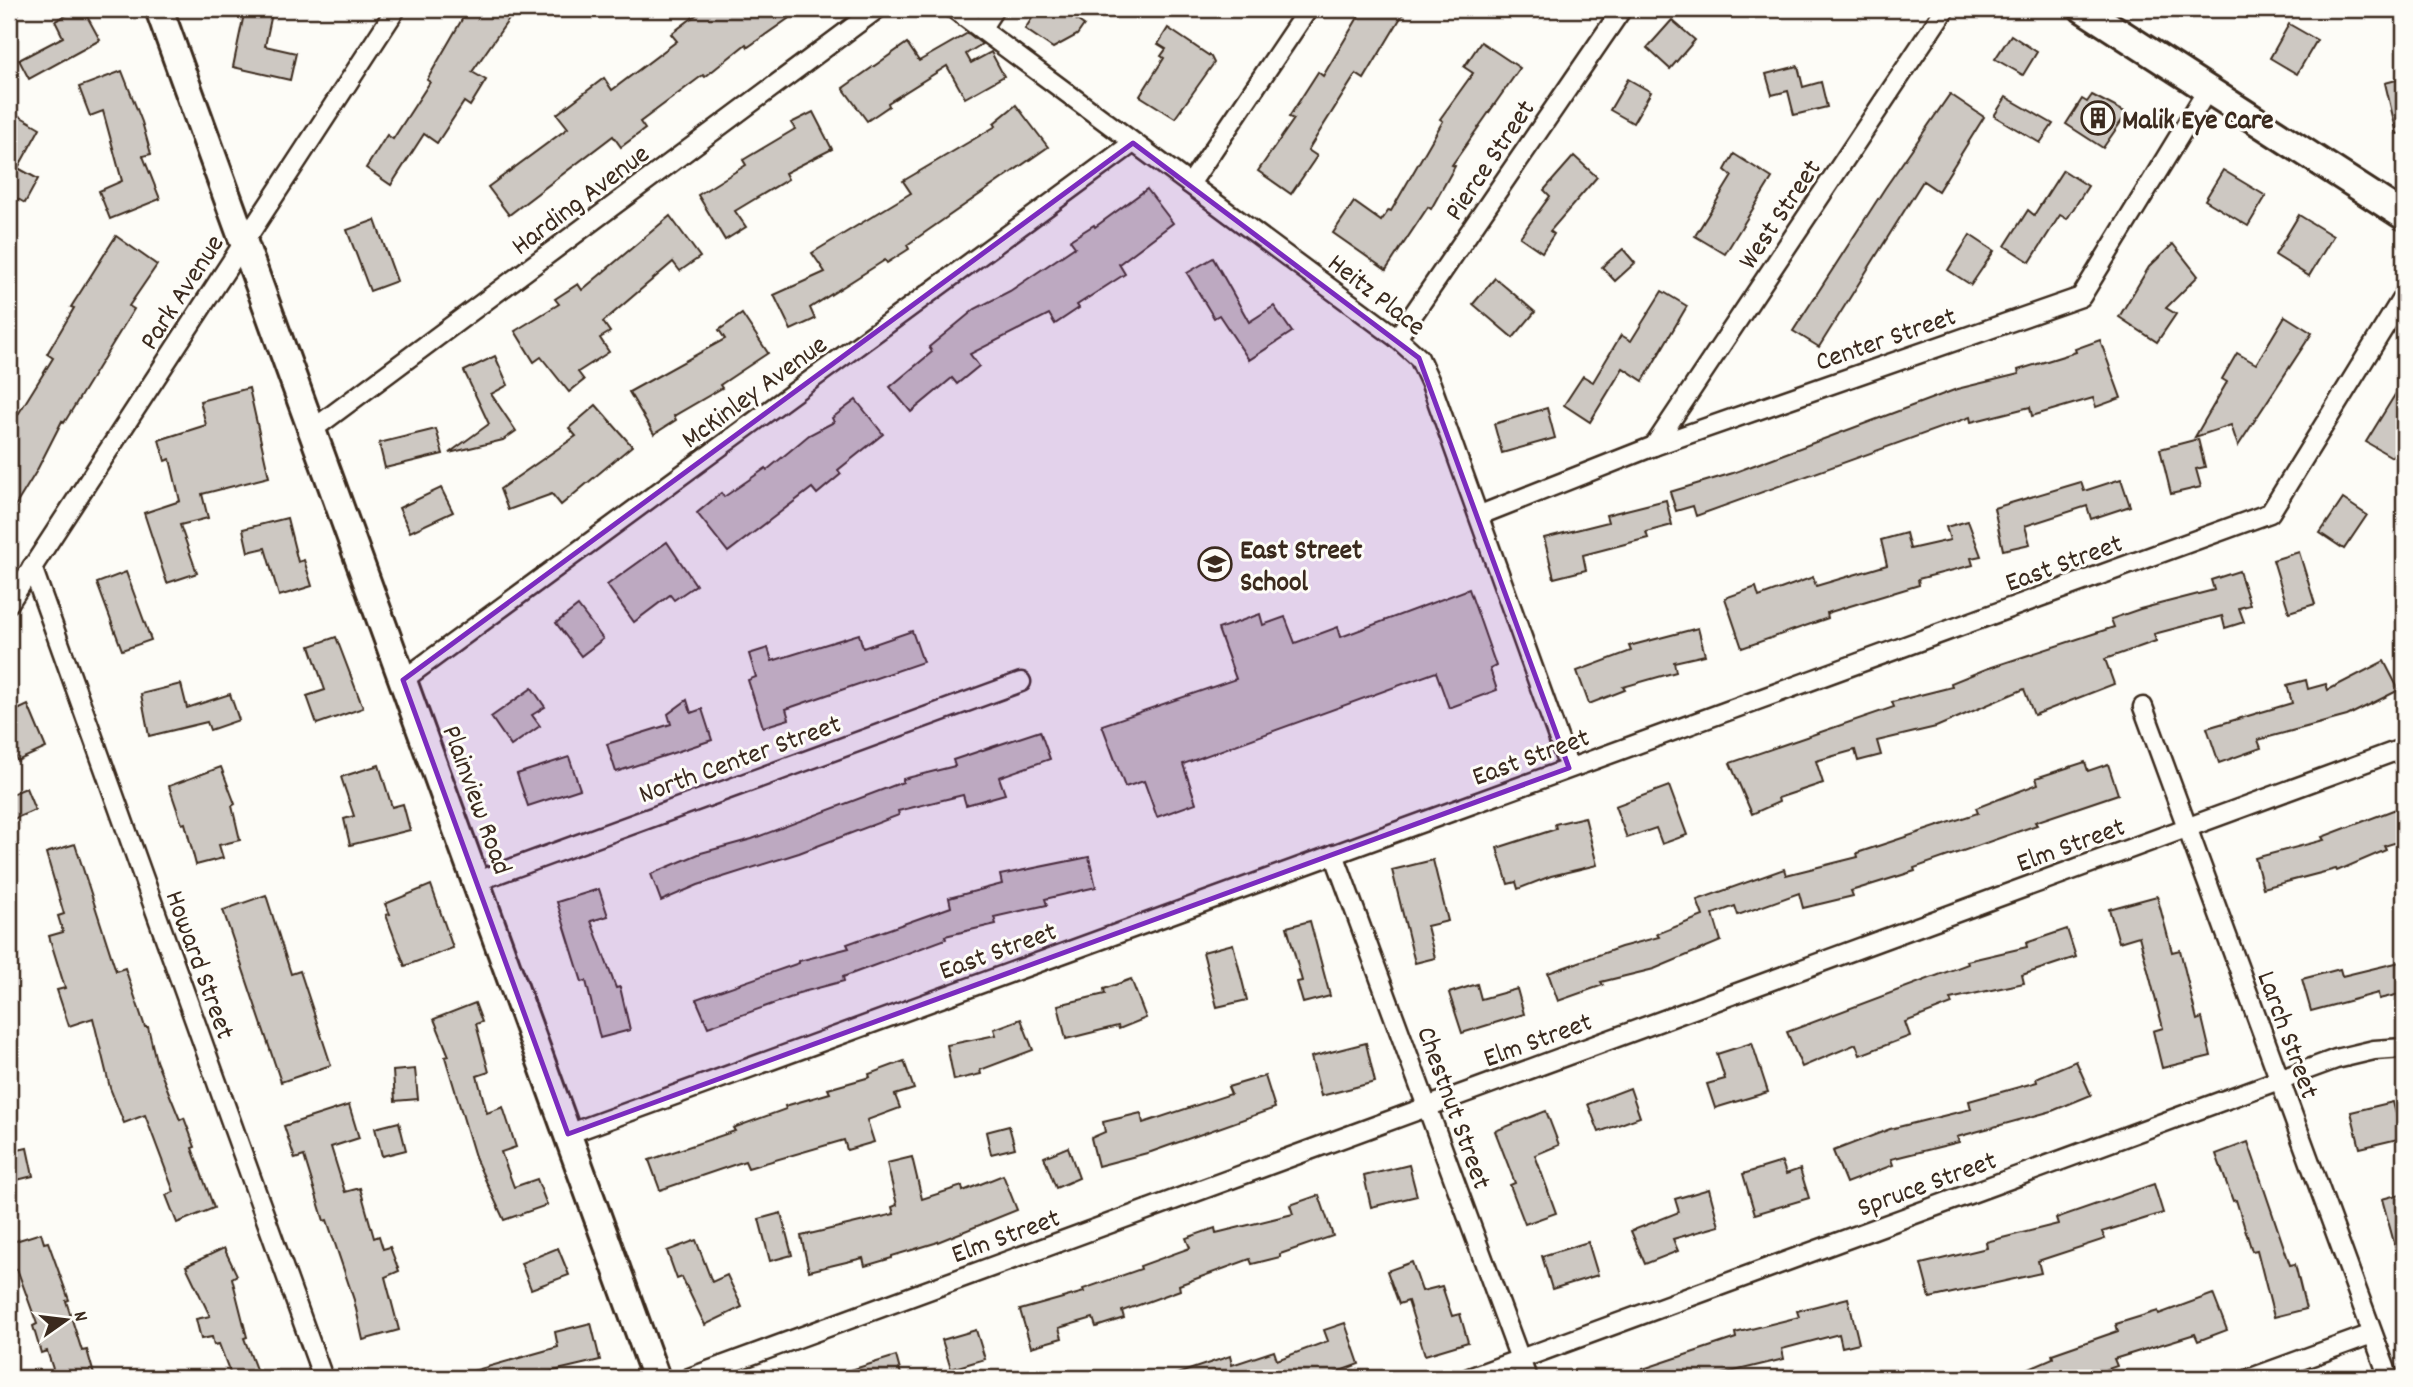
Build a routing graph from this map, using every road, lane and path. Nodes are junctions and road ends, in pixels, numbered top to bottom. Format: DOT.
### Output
graph roads {
  1 [pos="159,9"];
  2 [pos="396,9"];
  3 [pos="877,9"];
  4 [pos="954,9"];
  5 [pos="994,9"];
  6 [pos="1308,9"];
  7 [pos="1622,9"];
  8 [pos="1945,9"];
  9 [pos="2083,9"];
  10 [pos="981,29"];
  11 [pos="2207,89"];
  12 [pos="1133,143"];
  13 [pos="1190,184"];
  14 [pos="2403,212"];
  15 [pos="244,241"];
  16 [pos="2404,295"];
  17 [pos="1397,338"];
  18 [pos="312,430"];
  19 [pos="1654,446"];
  20 [pos="1480,515"];
  21 [pos="32,567"];
  22 [pos="9,603"];
  23 [pos="403,680"];
  24 [pos="1021,682"];
  25 [pos="2143,707"];
  26 [pos="2404,748"];
  27 [pos="1569,768"];
  28 [pos="2186,828"];
  29 [pos="1334,854"];
  30 [pos="475,882"];
  31 [pos="2404,1048"];
  32 [pos="2280,1081"];
  33 [pos="1427,1106"];
  34 [pos="568,1134"];
  35 [pos="2372,1334"];
  36 [pos="1520,1359"];
  37 [pos="323,1378"];
  38 [pos="656,1378"];
  39 [pos="688,1378"];
  40 [pos="1469,1378"];
  41 [pos="1527,1378"];
  42 [pos="2251,1378"];
  43 [pos="2389,1378"];
  1 -- 15 [label="main road, Plainview Road"];
  2 -- 15 [label="street, Park Avenue"];
  3 -- 18 [label="street, Harding Avenue"];
  4 -- 10 [label="street, Heitz Place"];
  5 -- 10 [label="street"];
  6 -- 13 [label="street"];
  7 -- 17 [label="street, Pierce Street"];
  8 -- 19 [label="street, West Street"];
  9 -- 11 [label="main road"];
  10 -- 12 [label="street, Heitz Place"];
  11 -- 14 [label="main road"];
  11 -- 19 [label="street, Center Street"];
  12 -- 13 [label="street, Heitz Place"];
  12 -- 23 [label="street, McKinley Avenue"];
  13 -- 17 [label="street, Heitz Place"];
  15 -- 18 [label="main road, Plainview Road"];
  15 -- 21 [label="street, Park Avenue"];
  16 -- 27 [label="street, East Street"];
  17 -- 20 [label="street, Heitz Place"];
  18 -- 23 [label="main road, Plainview Road"];
  19 -- 20 [label="street, Center Street"];
  20 -- 27 [label="street, Heitz Place"];
  21 -- 22 [label="street, Park Avenue"];
  21 -- 37 [label="street, Howard Street"];
  23 -- 30 [label="main road, Plainview Road"];
  24 -- 30 [label="street, North Center Street"];
  25 -- 28 [label="street, Larch Street"];
  26 -- 28 [label="street, Elm Street"];
  27 -- 29 [label="street, East Street"];
  28 -- 32 [label="street, Larch Street"];
  28 -- 33 [label="street, Elm Street"];
  29 -- 33 [label="street, Chestnut Street"];
  29 -- 34 [label="street, East Street"];
  30 -- 34 [label="main road, Plainview Road"];
  31 -- 32 [label="street, Spruce Street"];
  32 -- 35 [label="street, Larch Street"];
  32 -- 36 [label="street, Spruce Street"];
  33 -- 36 [label="street, Chestnut Street"];
  33 -- 39 [label="street, Elm Street"];
  34 -- 38 [label="main road, Plainview Road"];
  35 -- 42 [label="street"];
  35 -- 43 [label="street, Larch Street"];
  36 -- 40 [label="street, Spruce Street"];
  36 -- 41 [label="street, Chestnut Street"];
}
